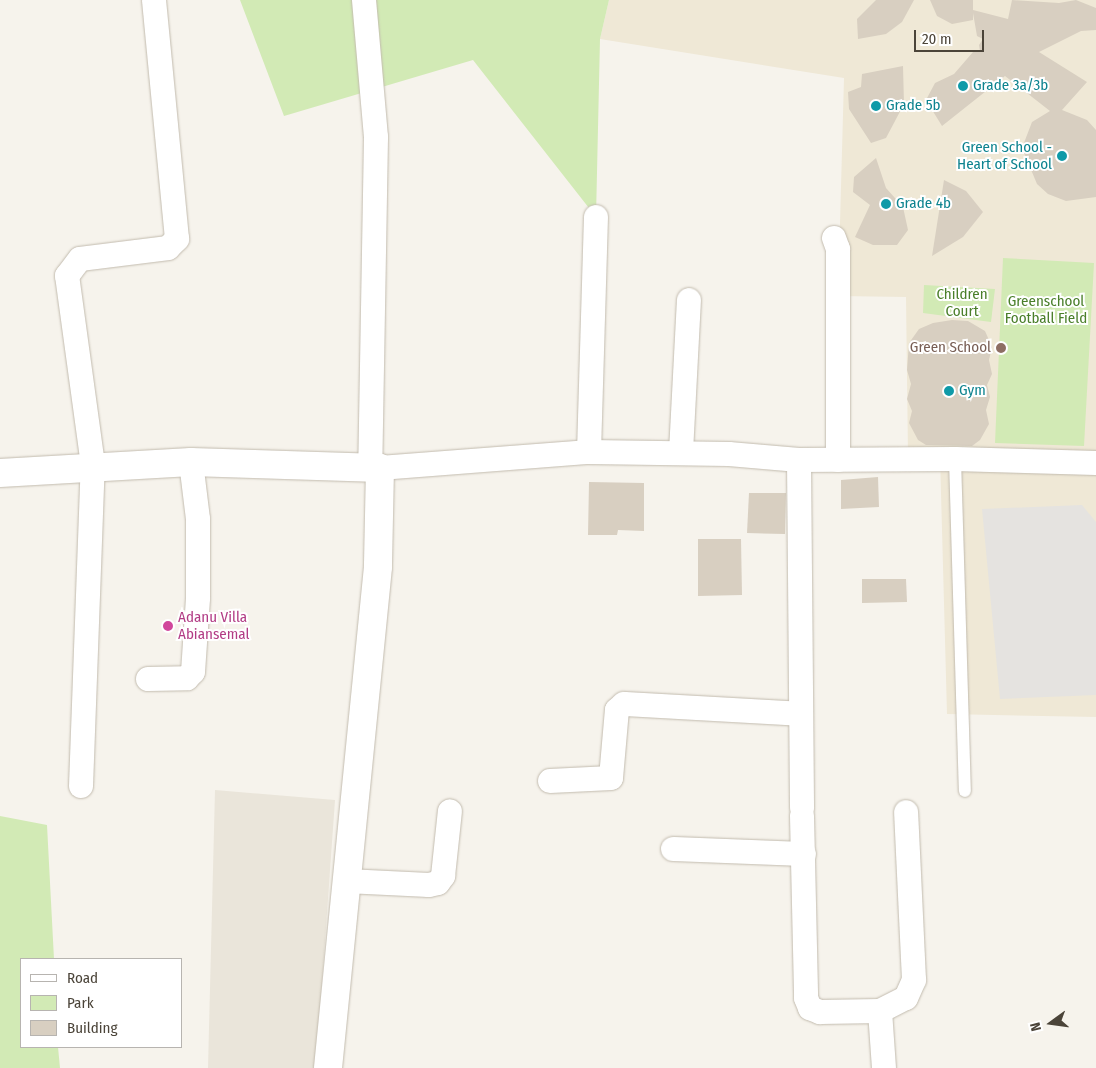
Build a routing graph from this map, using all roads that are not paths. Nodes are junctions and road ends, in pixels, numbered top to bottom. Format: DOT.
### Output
graph roads {
  1 [pos="154,0"];
  2 [pos="364,0"];
  3 [pos="596,217"];
  4 [pos="834,238"];
  5 [pos="689,300"];
  6 [pos="589,452"];
  7 [pos="681,452"];
  8 [pos="955,459"];
  9 [pos="799,460"];
  10 [pos="838,460"];
  11 [pos="191,462"];
  12 [pos="1096,463"];
  13 [pos="93,465"];
  14 [pos="375,468"];
  15 [pos="0,473"];
  16 [pos="148,678"];
  17 [pos="801,714"];
  18 [pos="550,781"];
  19 [pos="81,786"];
  20 [pos="965,791"];
  21 [pos="450,811"];
  22 [pos="906,812"];
  23 [pos="674,849"];
  24 [pos="804,854"];
  25 [pos="346,881"];
  26 [pos="880,1011"];
  27 [pos="328,1068"];
  28 [pos="884,1068"];
  1 -- 13 [label="street"];
  2 -- 14 [label="street"];
  3 -- 6 [label="street"];
  4 -- 10 [label="street"];
  5 -- 7 [label="street"];
  6 -- 7 [label="street"];
  6 -- 14 [label="street"];
  7 -- 9 [label="street"];
  8 -- 10 [label="street"];
  8 -- 12 [label="street"];
  8 -- 20 [label="lane"];
  9 -- 10 [label="street"];
  9 -- 17 [label="street"];
  11 -- 13 [label="street"];
  11 -- 14 [label="street"];
  11 -- 16 [label="street"];
  13 -- 15 [label="street"];
  13 -- 19 [label="street"];
  14 -- 25 [label="street"];
  17 -- 18 [label="street"];
  17 -- 24 [label="street"];
  21 -- 25 [label="street"];
  22 -- 26 [label="street"];
  23 -- 24 [label="street"];
  24 -- 26 [label="street"];
  25 -- 27 [label="street"];
  26 -- 28 [label="street"];
}
